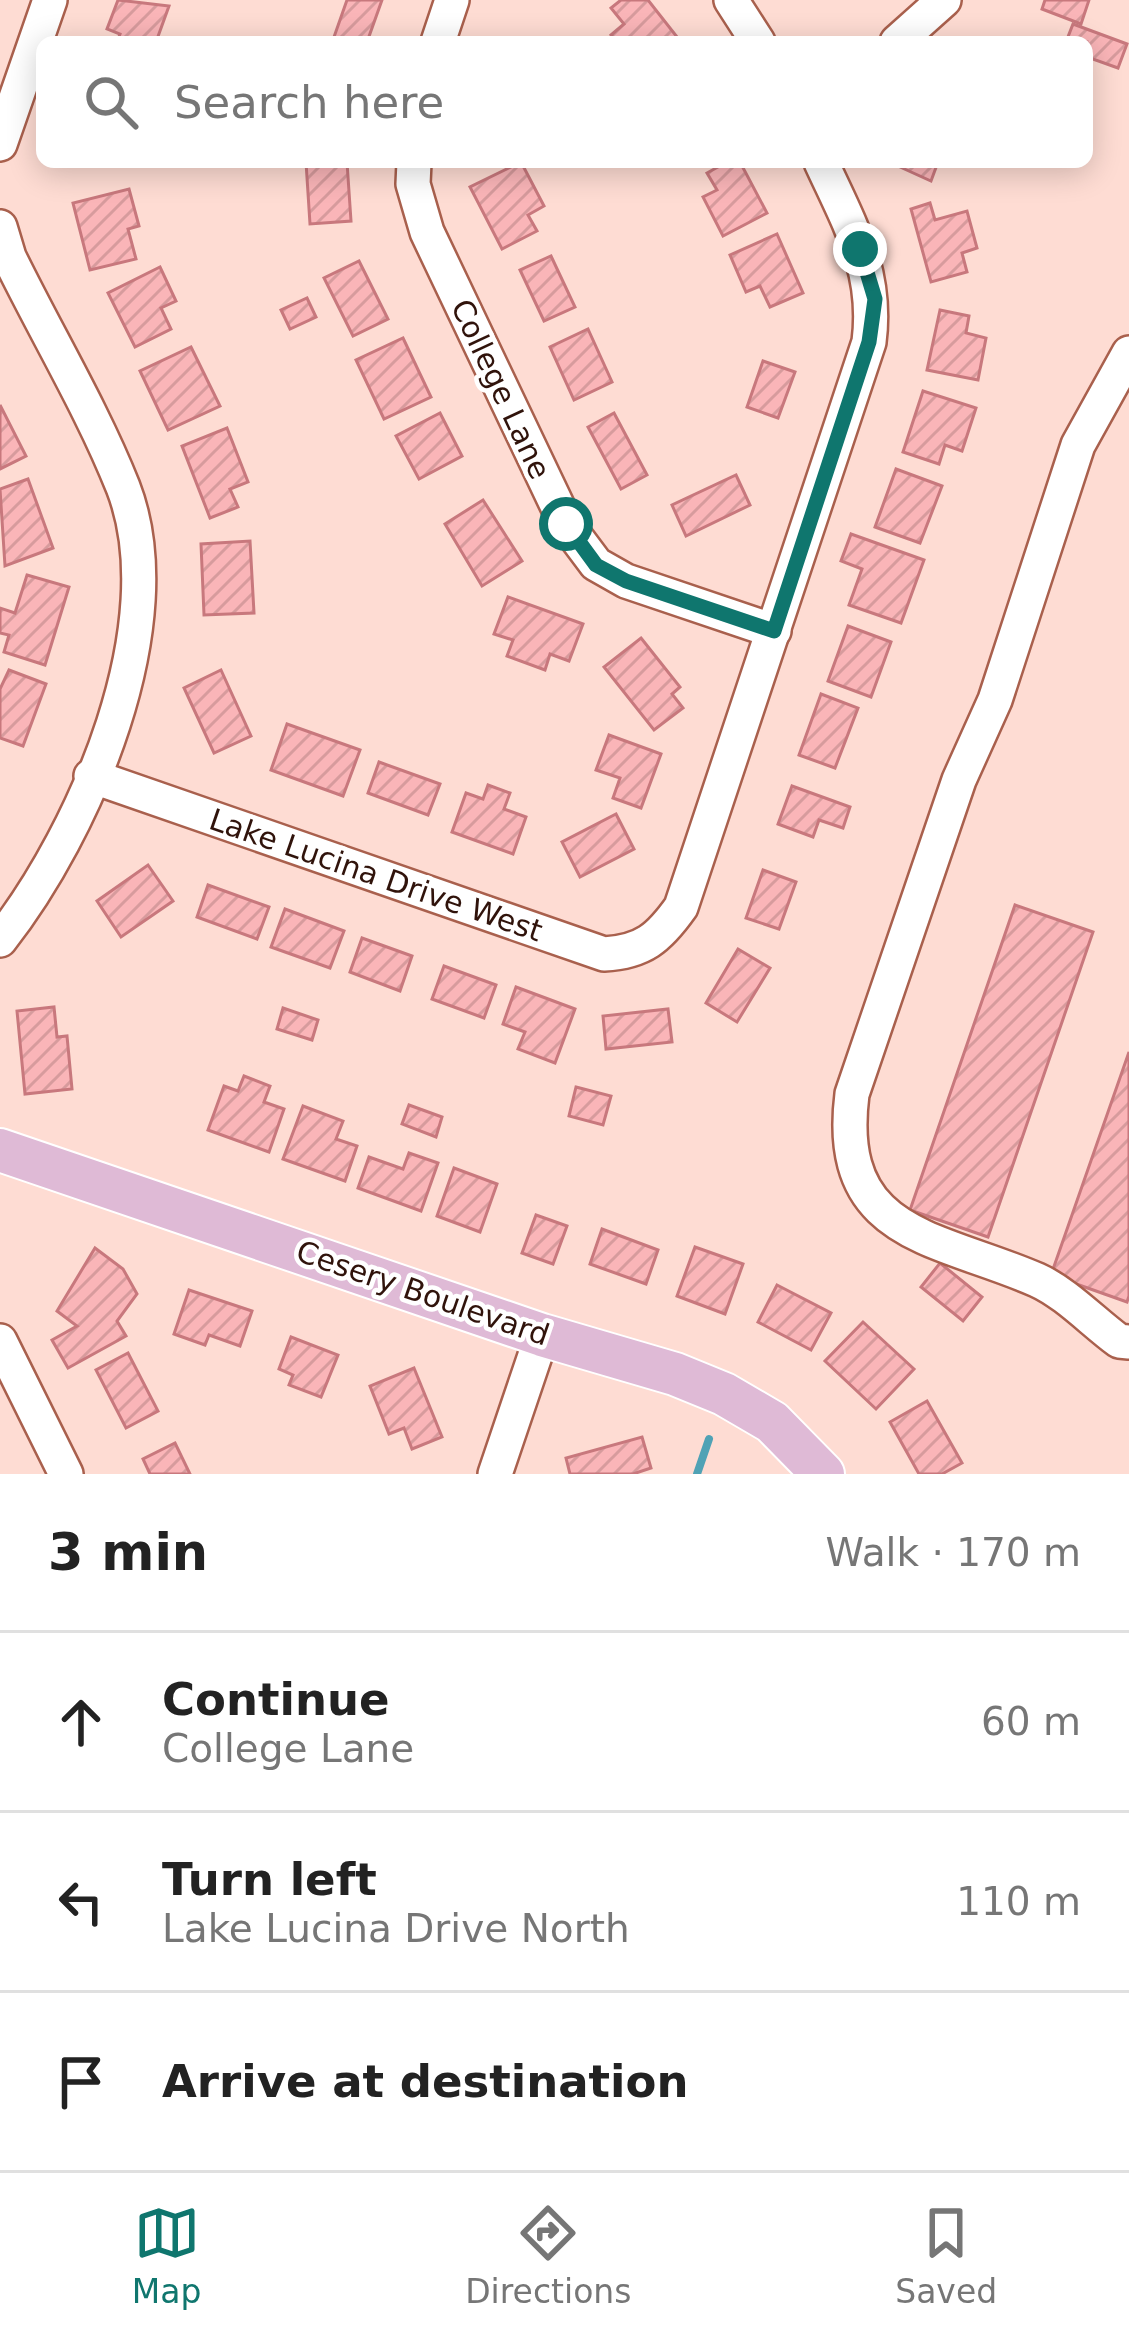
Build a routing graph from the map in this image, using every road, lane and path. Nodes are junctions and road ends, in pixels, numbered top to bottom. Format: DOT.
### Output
graph roads {
  1 [pos="50,0"];
  2 [pos="452,0"];
  3 [pos="731,0"];
  4 [pos="944,0"];
  5 [pos="37,36"];
  6 [pos="440,36"];
  7 [pos="754,36"];
  8 [pos="904,36"];
  9 [pos="36,40"];
  10 [pos="0,143"];
  11 [pos="414,168"];
  12 [pos="824,168"];
  13 [pos="0,227"];
  14 [pos="1129,353"];
  15 [pos="1096,404"];
  16 [pos="1129,416"];
  17 [pos="774,631"];
  18 [pos="91,776"];
  19 [pos="0,940"];
  20 [pos="0,1150"];
  21 [pos="542,1335"];
  22 [pos="0,1341"];
  23 [pos="1129,1342"];
  24 [pos="66,1474"];
  25 [pos="494,1474"];
  26 [pos="823,1474"];
  1 -- 5 [label="street"];
  2 -- 6 [label="street"];
  3 -- 7 [label="street"];
  4 -- 8 [label="street"];
  9 -- 10 [label="street"];
  11 -- 17 [label="street, College Lane"];
  12 -- 17 [label="street"];
  13 -- 18 [label="street"];
  14 -- 15 [label="street"];
  15 -- 16 [label="street"];
  15 -- 23 [label="street"];
  17 -- 18 [label="street, Lake Lucina Drive West"];
  18 -- 19 [label="street"];
  20 -- 21 [label="main road, Cesery Boulevard"];
  21 -- 25 [label="street"];
  21 -- 26 [label="main road, Cesery Boulevard"];
  22 -- 24 [label="street"];
}
